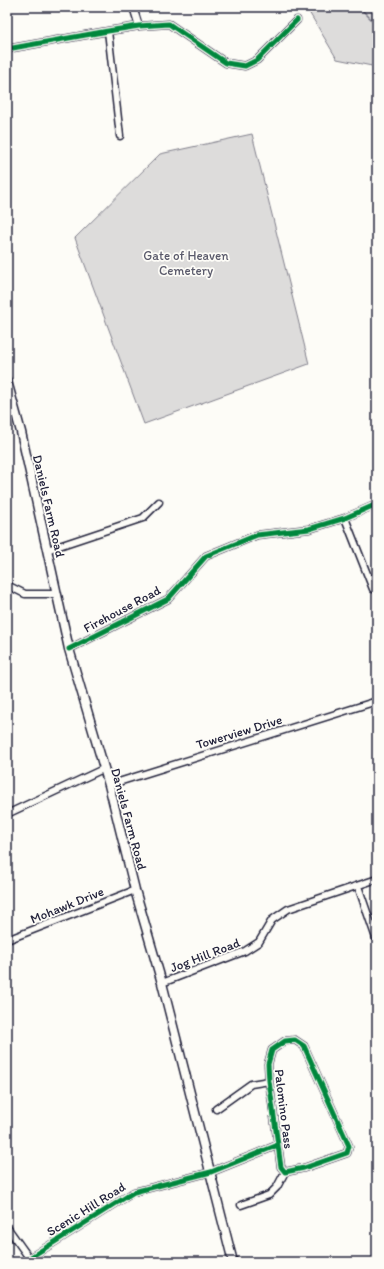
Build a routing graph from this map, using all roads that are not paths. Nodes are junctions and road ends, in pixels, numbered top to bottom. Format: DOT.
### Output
graph roads {
  1 [pos="133,7"];
  2 [pos="296,20"];
  3 [pos="139,26"];
  4 [pos="108,31"];
  5 [pos="7,49"];
  6 [pos="120,136"];
  7 [pos="7,381"];
  8 [pos="158,502"];
  9 [pos="377,504"];
  10 [pos="345,518"];
  11 [pos="47,550"];
  12 [pos="7,585"];
  13 [pos="377,590"];
  14 [pos="56,594"];
  15 [pos="69,649"];
  16 [pos="377,701"];
  17 [pos="103,769"];
  18 [pos="108,785"];
  19 [pos="7,814"];
  20 [pos="377,879"];
  21 [pos="358,886"];
  22 [pos="136,890"];
  23 [pos="7,940"];
  24 [pos="377,941"];
  25 [pos="162,983"];
  26 [pos="269,1081"];
  27 [pos="216,1109"];
  28 [pos="278,1145"];
  29 [pos="211,1172"];
  30 [pos="285,1172"];
  31 [pos="241,1205"];
  32 [pos="7,1227"];
  33 [pos="31,1260"];
  34 [pos="23,1262"];
  35 [pos="233,1262"];
  1 -- 3 [label="street"];
  2 -- 3 [label="street"];
  3 -- 4 [label="street"];
  4 -- 5 [label="street"];
  4 -- 6 [label="street"];
  7 -- 11 [label="main road, Daniels Farm Road"];
  8 -- 11 [label="street"];
  9 -- 10 [label="street, Firehouse Road"];
  10 -- 13 [label="street"];
  10 -- 15 [label="street, Firehouse Road"];
  11 -- 14 [label="main road, Daniels Farm Road"];
  12 -- 14 [label="street"];
  14 -- 15 [label="main road, Daniels Farm Road"];
  15 -- 17 [label="main road, Daniels Farm Road"];
  16 -- 18 [label="street, Towerview Drive"];
  17 -- 18 [label="main road, Daniels Farm Road"];
  17 -- 19 [label="street"];
  18 -- 22 [label="main road, Daniels Farm Road"];
  20 -- 21 [label="street, Jog Hill Road"];
  21 -- 24 [label="street"];
  21 -- 25 [label="street, Jog Hill Road"];
  22 -- 23 [label="street, Mohawk Drive"];
  22 -- 25 [label="main road, Daniels Farm Road"];
  25 -- 29 [label="main road, Daniels Farm Road"];
  26 -- 27 [label="street"];
  26 -- 28 [label="street, Palomino Pass"];
  26 -- 30 [label="street, Palomino Pass"];
  28 -- 29 [label="street, Scenic Hill Road"];
  28 -- 30 [label="street, Palomino Pass"];
  29 -- 33 [label="street, Scenic Hill Road"];
  29 -- 35 [label="main road, Daniels Farm Road"];
  30 -- 31 [label="street"];
  32 -- 33 [label="street"];
  33 -- 34 [label="street, Scenic Hill Road"];
}
